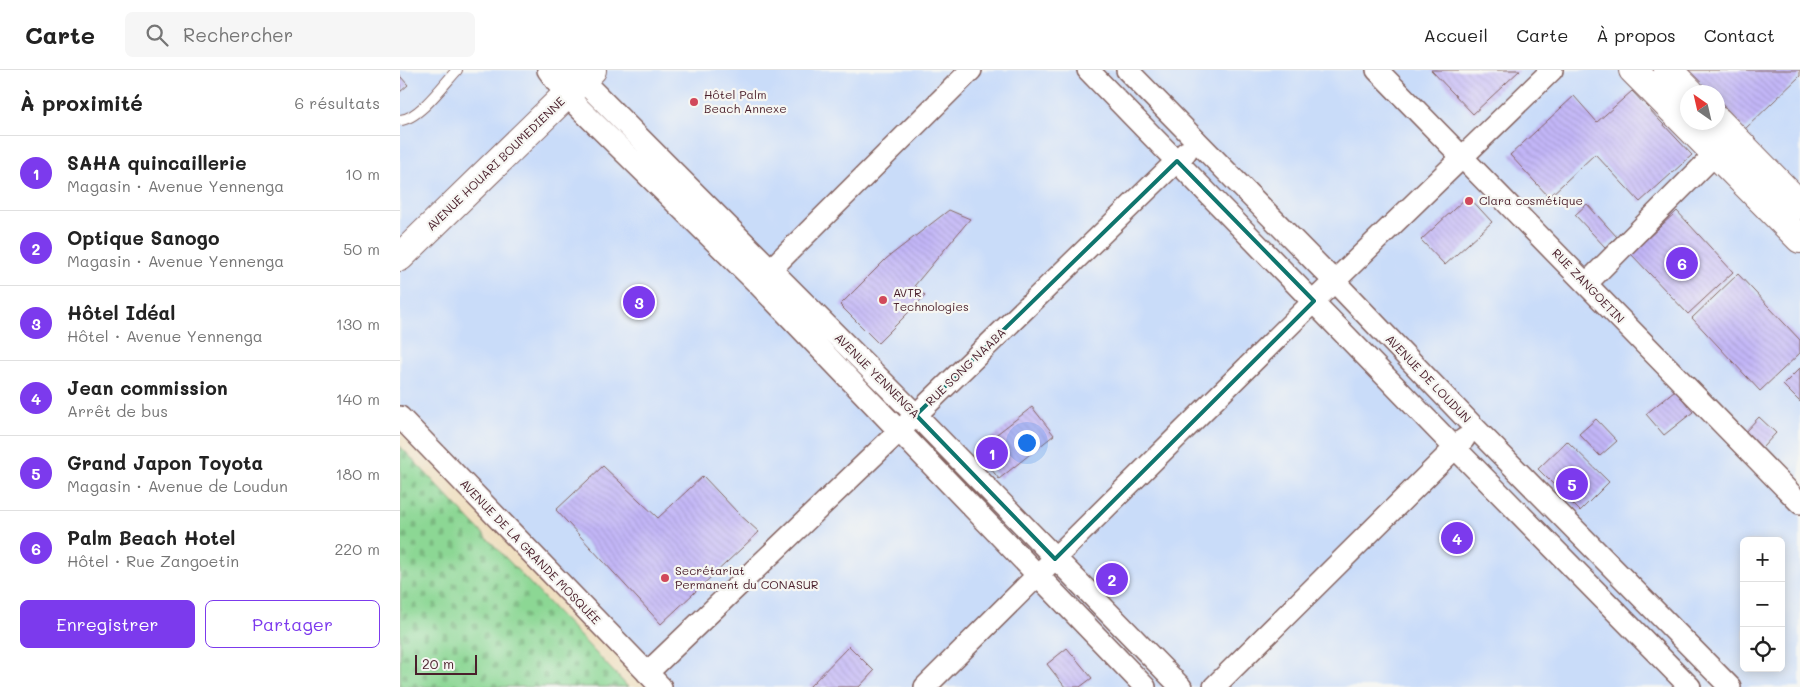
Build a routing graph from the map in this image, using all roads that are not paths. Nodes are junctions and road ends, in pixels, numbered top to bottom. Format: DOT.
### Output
graph roads {
  1 [pos="457,70"];
  2 [pos="548,70"];
  3 [pos="971,70"];
  4 [pos="1088,70"];
  5 [pos="1127,70"];
  6 [pos="1377,70"];
  7 [pos="1552,70"];
  8 [pos="1633,70"];
  9 [pos="1668,70"];
  10 [pos="577,79"];
  11 [pos="1683,85"];
  12 [pos="400,120"];
  13 [pos="1725,129"];
  14 [pos="1196,142"];
  15 [pos="1715,154"];
  16 [pos="1462,157"];
  17 [pos="1177,161"];
  18 [pos="1789,205"];
  19 [pos="1800,239"];
  20 [pos="400,257"];
  21 [pos="764,276"];
  22 [pos="1334,281"];
  23 [pos="1586,284"];
  24 [pos="1314,301"];
  25 [pos="916,416"];
  26 [pos="400,417"];
  27 [pos="1475,428"];
  28 [pos="900,431"];
  29 [pos="1455,448"];
  30 [pos="1800,503"];
  31 [pos="1055,559"];
  32 [pos="1039,576"];
  33 [pos="654,680"];
  34 [pos="925,687"];
  35 [pos="1145,687"];
  36 [pos="1180,687"];
  37 [pos="1214,687"];
  38 [pos="1690,687"];
  39 [pos="1730,687"];
  1 -- 12 [label="lane"];
  2 -- 10 [label="street, AVENUE YENNENGA"];
  3 -- 21 [label="street"];
  4 -- 17 [label="street"];
  5 -- 14 [label="street, AVENUE DE LOUDUN"];
  6 -- 16 [label="street, RUE ZANGOETIN"];
  7 -- 16 [label="street"];
  8 -- 15 [label="main road"];
  9 -- 11 [label="main road"];
  10 -- 20 [label="main road, AVENUE HOUARI BOUMEDIENNE"];
  10 -- 21 [label="street, AVENUE YENNENGA"];
  13 -- 18 [label="main road"];
  14 -- 17 [label="street, RUE SONG NAABA"];
  14 -- 22 [label="street, AVENUE DE LOUDUN"];
  15 -- 18 [label="main road"];
  15 -- 23 [label="street"];
  16 -- 22 [label="street"];
  16 -- 23 [label="street, RUE ZANGOETIN"];
  17 -- 24 [label="street"];
  17 -- 25 [label="street, RUE SONG NAABA"];
  18 -- 19 [label="main road"];
  21 -- 25 [label="street, AVENUE YENNENGA"];
  21 -- 28 [label="street, AVENUE YENNENGA"];
  22 -- 24 [label="street"];
  22 -- 27 [label="street, AVENUE DE LOUDUN"];
  23 -- 30 [label="street, RUE ZANGOETIN"];
  24 -- 29 [label="street"];
  24 -- 31 [label="street"];
  25 -- 28 [label="street, RUE SONG NAABA"];
  25 -- 31 [label="street, AVENUE YENNENGA"];
  26 -- 33 [label="street, AVENUE DE LA GRANDE MOSQUÉE"];
  27 -- 29 [label="street"];
  27 -- 39 [label="street, AVENUE DE LOUDUN"];
  28 -- 32 [label="street, AVENUE YENNENGA"];
  28 -- 33 [label="street, RUE SONG NAABA"];
  29 -- 37 [label="street"];
  29 -- 38 [label="street"];
  31 -- 32 [label="street"];
  31 -- 36 [label="street, AVENUE YENNENGA"];
  32 -- 34 [label="street"];
  32 -- 35 [label="street, AVENUE YENNENGA"];
}
